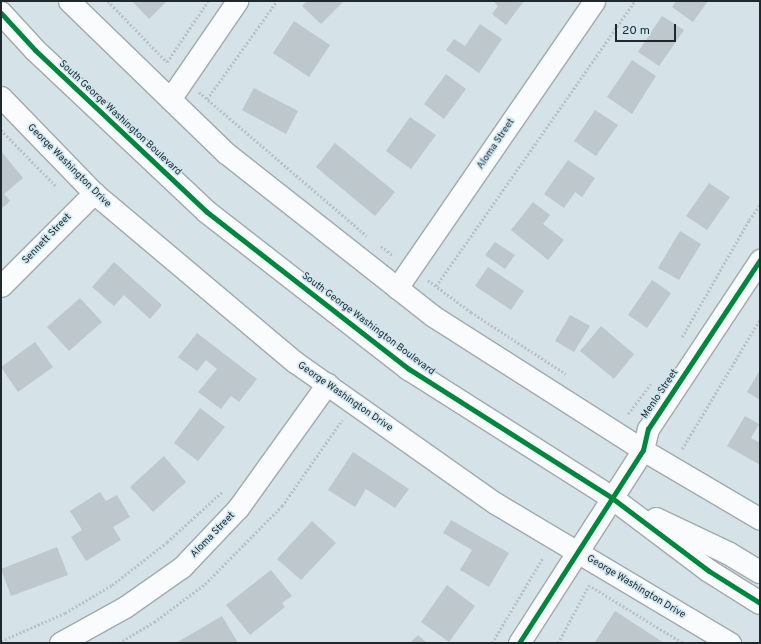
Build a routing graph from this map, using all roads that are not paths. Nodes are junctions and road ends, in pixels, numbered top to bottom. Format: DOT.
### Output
graph roads {
  1 [pos="69,1"];
  2 [pos="237,1"];
  3 [pos="594,1"];
  4 [pos="1,13"];
  5 [pos="1,97"];
  6 [pos="170,100"];
  7 [pos="94,193"];
  8 [pos="760,260"];
  9 [pos="1,286"];
  10 [pos="398,288"];
  11 [pos="327,384"];
  12 [pos="643,450"];
  13 [pos="612,498"];
  14 [pos="760,519"];
  15 [pos="577,552"];
  16 [pos="760,572"];
  17 [pos="760,603"];
  18 [pos="60,643"];
  19 [pos="519,643"];
  20 [pos="730,643"];
  1 -- 6 [label="street"];
  2 -- 6 [label="street"];
  3 -- 10 [label="street, Aloma Street"];
  4 -- 13 [label="street, South George Washington Boulevard"];
  5 -- 7 [label="street, George Washington Drive"];
  6 -- 10 [label="street"];
  7 -- 9 [label="street, Sennett Street"];
  7 -- 11 [label="street, George Washington Drive"];
  8 -- 12 [label="street, Menlo Street"];
  10 -- 12 [label="street"];
  11 -- 15 [label="street, George Washington Drive"];
  11 -- 18 [label="street, Aloma Street"];
  12 -- 13 [label="street, Menlo Street"];
  12 -- 14 [label="street"];
  13 -- 15 [label="street, Menlo Street"];
  13 -- 16 [label="street, South George Washington Boulevard"];
  13 -- 17 [label="street, South George Washington Boulevard"];
  15 -- 19 [label="street, Menlo Street"];
  15 -- 20 [label="street, George Washington Drive"];
}
